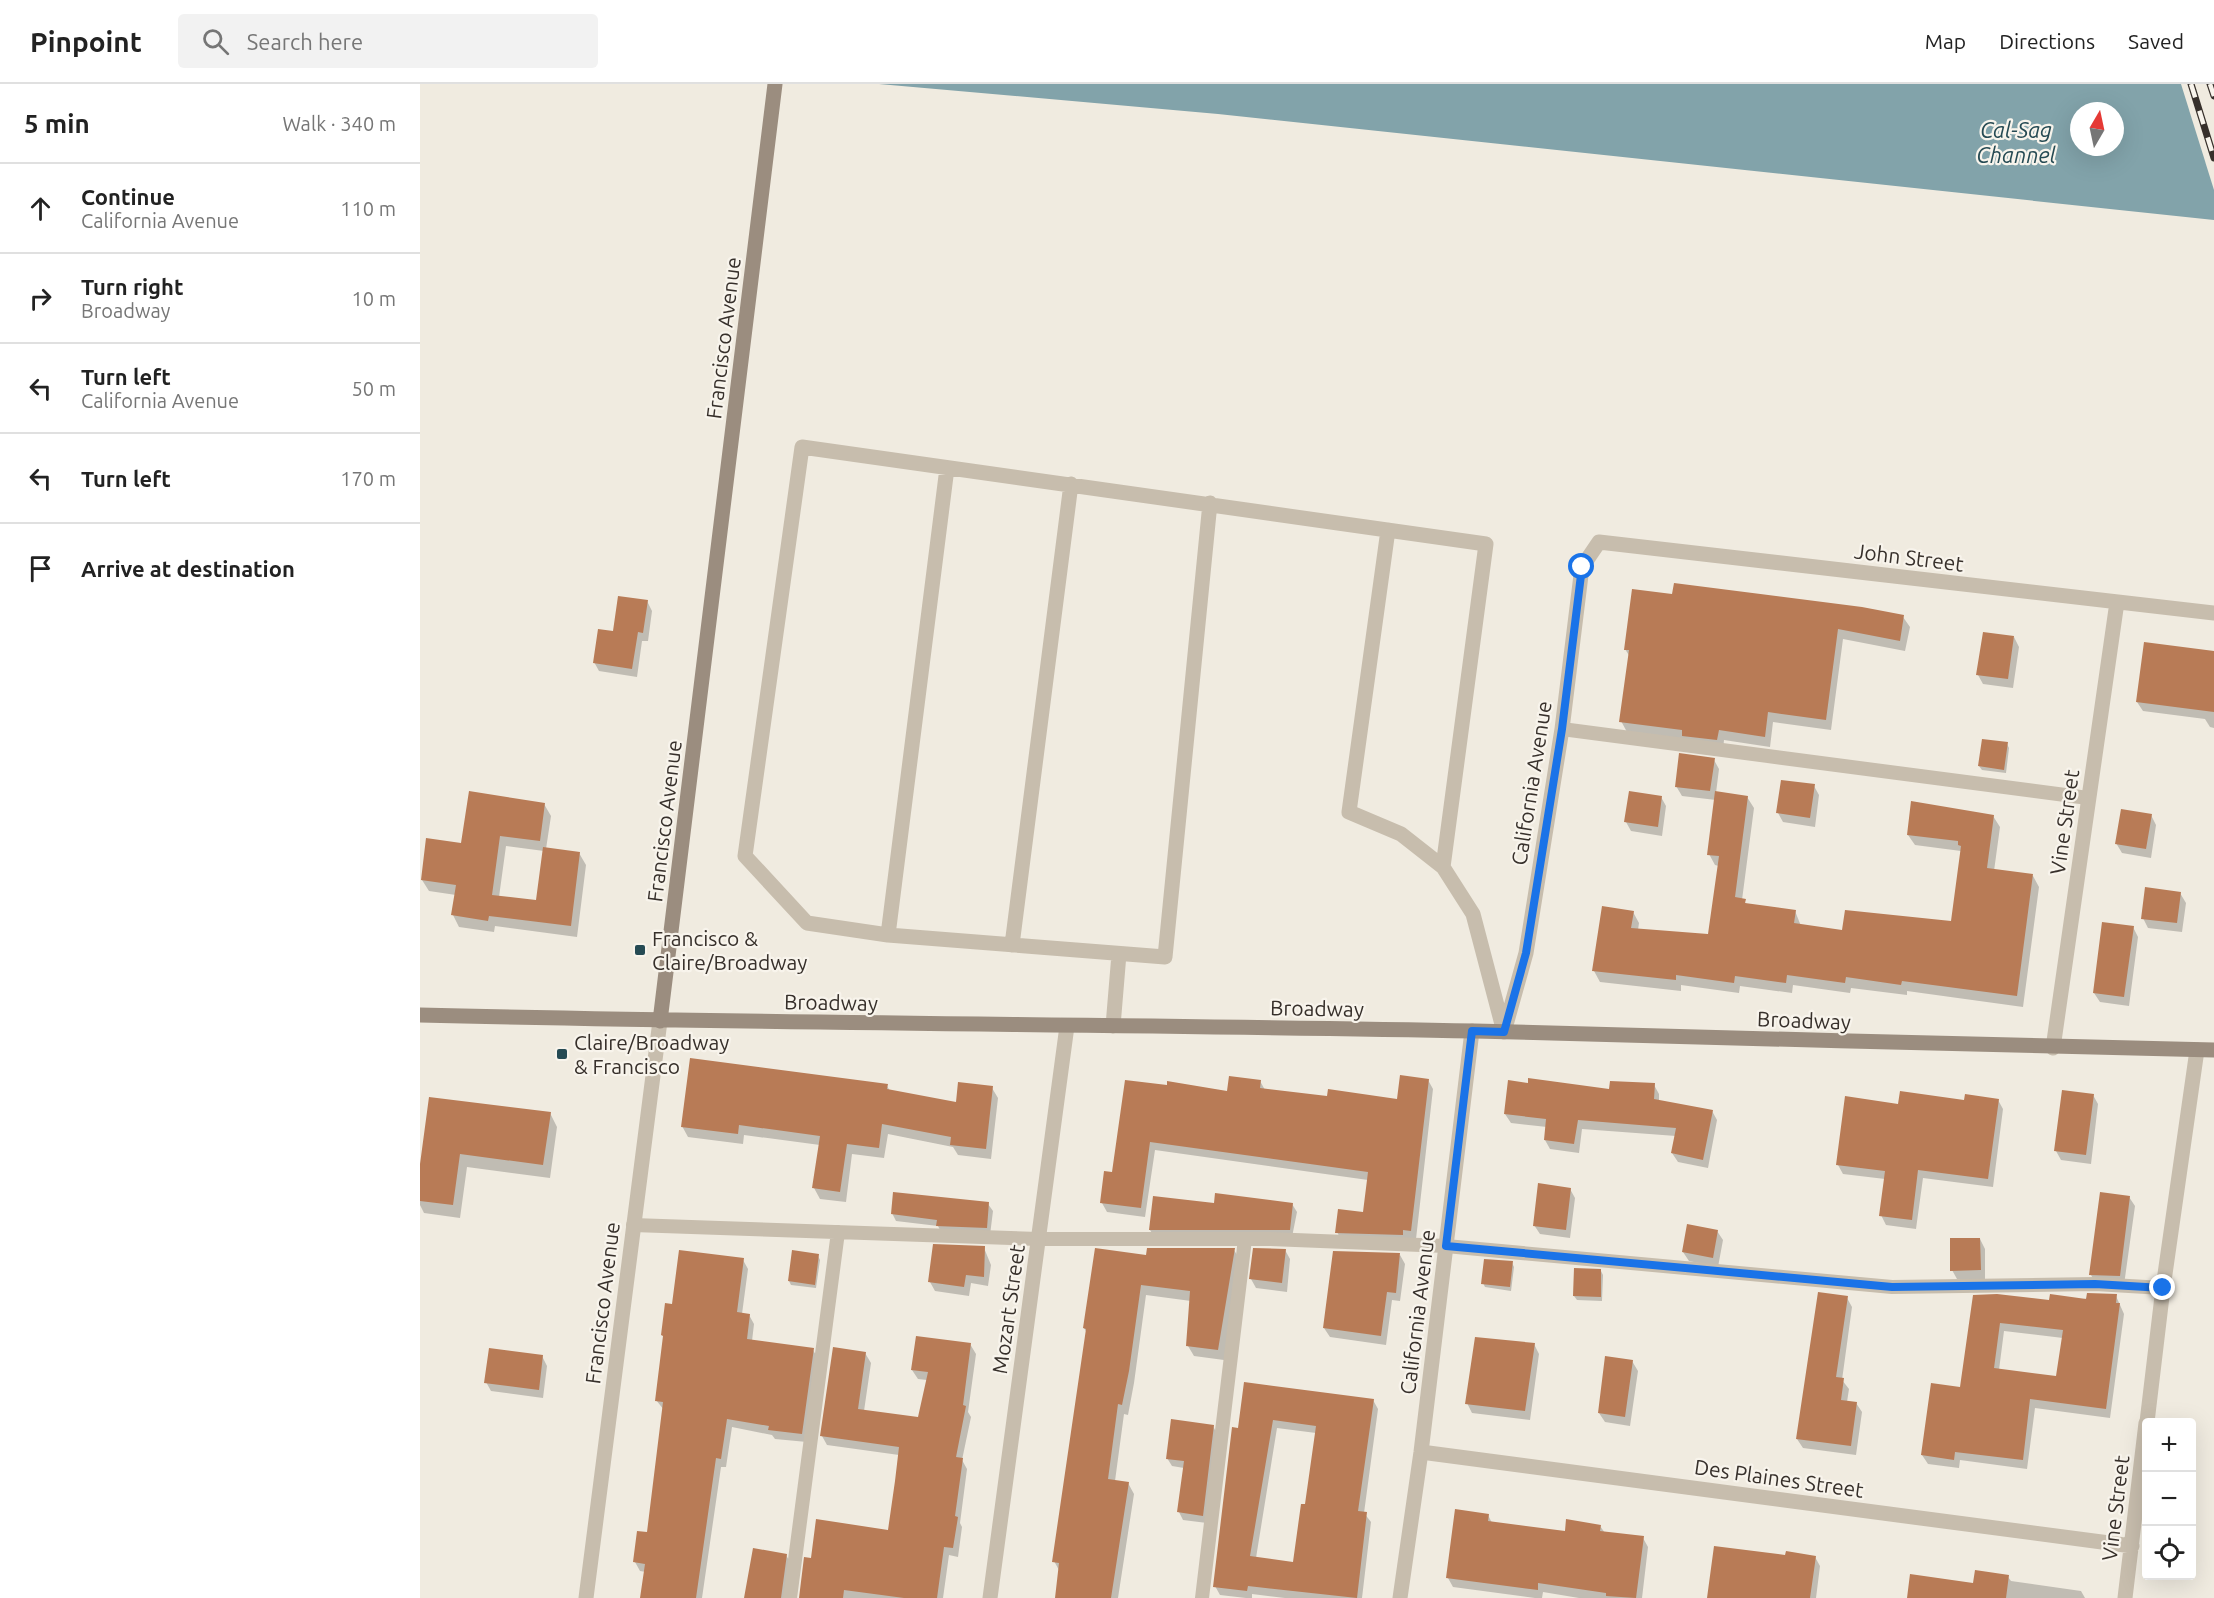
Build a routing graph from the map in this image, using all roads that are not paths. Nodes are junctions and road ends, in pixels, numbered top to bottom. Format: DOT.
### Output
graph roads {
  1 [pos="775,85"];
  2 [pos="947,468"];
  3 [pos="1071,484"];
  4 [pos="1210,504"];
  5 [pos="1389,530"];
  6 [pos="1599,542"];
  7 [pos="2116,602"];
  8 [pos="2214,613"];
  9 [pos="1562,729"];
  10 [pos="2088,798"];
  11 [pos="1443,867"];
  12 [pos="888,935"];
  13 [pos="1012,945"];
  14 [pos="1119,954"];
  15 [pos="420,1015"];
  16 [pos="660,1021"];
  17 [pos="1067,1026"];
  18 [pos="1113,1026"];
  19 [pos="1472,1031"];
  20 [pos="1504,1032"];
  21 [pos="2053,1048"];
  22 [pos="2197,1050"];
  23 [pos="2214,1050"];
  24 [pos="633,1225"];
  25 [pos="838,1232"];
  26 [pos="1038,1239"];
  27 [pos="1245,1239"];
  28 [pos="1446,1246"];
  29 [pos="2163,1288"];
  30 [pos="2148,1418"];
  31 [pos="1421,1452"];
  32 [pos="2142,1464"];
  33 [pos="2132,1546"];
  34 [pos="586,1598"];
  35 [pos="790,1598"];
  36 [pos="990,1598"];
  37 [pos="1202,1598"];
  38 [pos="1400,1598"];
  39 [pos="2125,1598"];
  1 -- 16 [label="street, Francisco Avenue"];
  2 -- 3 [label="street"];
  2 -- 12 [label="street"];
  2 -- 12 [label="street"];
  3 -- 4 [label="street"];
  3 -- 13 [label="street"];
  4 -- 5 [label="street"];
  4 -- 14 [label="street"];
  5 -- 11 [label="street"];
  5 -- 11 [label="street"];
  6 -- 7 [label="street, John Street"];
  6 -- 9 [label="street, California Avenue"];
  7 -- 8 [label="street, John Street"];
  7 -- 10 [label="street, Vine Street"];
  9 -- 10 [label="lane"];
  9 -- 20 [label="street, California Avenue"];
  10 -- 21 [label="street, Vine Street"];
  11 -- 20 [label="street"];
  12 -- 13 [label="street"];
  13 -- 14 [label="street"];
  14 -- 18 [label="street"];
  15 -- 16 [label="street, Broadway"];
  16 -- 17 [label="street, Broadway"];
  16 -- 24 [label="street, Francisco Avenue"];
  17 -- 18 [label="street, Broadway"];
  17 -- 26 [label="street, Mozart Street"];
  18 -- 19 [label="street, Broadway"];
  19 -- 20 [label="street, Broadway"];
  19 -- 28 [label="street, California Avenue"];
  20 -- 21 [label="street, Broadway"];
  21 -- 22 [label="street, Broadway"];
  22 -- 23 [label="street, Broadway"];
  22 -- 29 [label="street, Vine Street"];
  24 -- 25 [label="lane"];
  24 -- 34 [label="street, Francisco Avenue"];
  25 -- 26 [label="lane"];
  25 -- 35 [label="lane"];
  26 -- 27 [label="lane"];
  26 -- 36 [label="street, Mozart Street"];
  27 -- 28 [label="lane"];
  27 -- 37 [label="lane"];
  28 -- 29 [label="lane"];
  28 -- 31 [label="street, California Avenue"];
  29 -- 30 [label="street, Vine Street"];
  31 -- 33 [label="street, Des Plaines Street"];
  31 -- 38 [label="street, California Avenue"];
  32 -- 33 [label="street, Vine Street"];
  33 -- 39 [label="street, Vine Street"];
}
